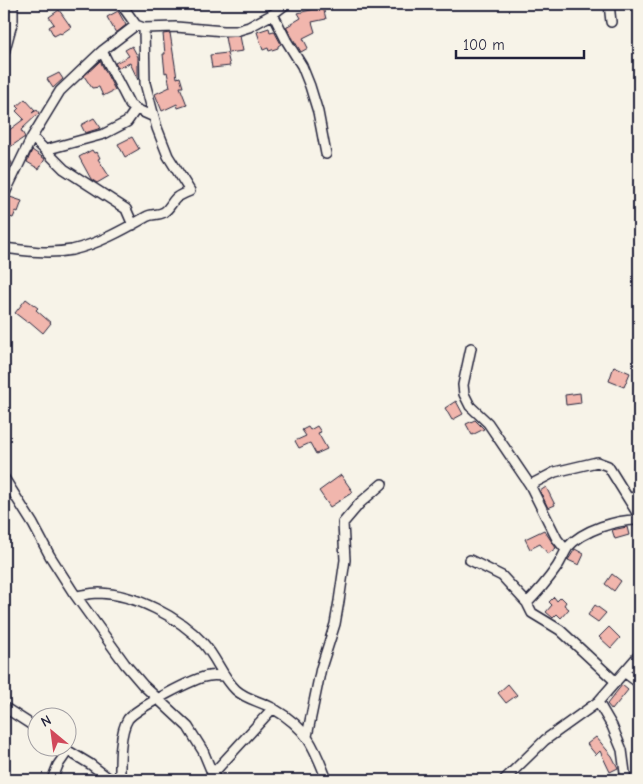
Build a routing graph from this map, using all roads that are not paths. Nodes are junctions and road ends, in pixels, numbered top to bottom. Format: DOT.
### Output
graph roads {
  1 [pos="13,4"];
  2 [pos="122,4"];
  3 [pos="286,4"];
  4 [pos="609,4"];
  5 [pos="275,9"];
  6 [pos="611,22"];
  7 [pos="140,26"];
  8 [pos="102,51"];
  9 [pos="4,53"];
  10 [pos="136,110"];
  11 [pos="154,117"];
  12 [pos="32,137"];
  13 [pos="45,150"];
  14 [pos="326,154"];
  15 [pos="4,193"];
  16 [pos="133,225"];
  17 [pos="4,248"];
  18 [pos="471,348"];
  19 [pos="4,478"];
  20 [pos="382,484"];
  21 [pos="530,485"];
  22 [pos="639,495"];
  23 [pos="629,499"];
  24 [pos="639,516"];
  25 [pos="639,520"];
  26 [pos="566,550"];
  27 [pos="470,560"];
  28 [pos="76,596"];
  29 [pos="527,603"];
  30 [pos="639,655"];
  31 [pos="624,672"];
  32 [pos="224,676"];
  33 [pos="616,682"];
  34 [pos="639,683"];
  35 [pos="157,700"];
  36 [pos="598,702"];
  37 [pos="273,708"];
  38 [pos="7,709"];
  39 [pos="28,723"];
  40 [pos="307,736"];
  41 [pos="61,756"];
  42 [pos="76,756"];
  43 [pos="210,778"];
  44 [pos="52,780"];
  45 [pos="111,780"];
  46 [pos="120,780"];
  47 [pos="327,780"];
  48 [pos="504,780"];
  49 [pos="626,780"];
  1 -- 9 [label="street"];
  2 -- 7 [label="street"];
  3 -- 5 [label="street"];
  4 -- 6 [label="street"];
  5 -- 7 [label="street"];
  5 -- 14 [label="street"];
  7 -- 8 [label="street"];
  7 -- 11 [label="street"];
  8 -- 10 [label="street"];
  8 -- 12 [label="street"];
  10 -- 11 [label="street"];
  10 -- 13 [label="street"];
  11 -- 16 [label="street"];
  12 -- 13 [label="street"];
  12 -- 15 [label="street"];
  13 -- 16 [label="street"];
  16 -- 17 [label="street"];
  18 -- 21 [label="street"];
  19 -- 28 [label="street"];
  20 -- 40 [label="street"];
  21 -- 23 [label="street"];
  21 -- 26 [label="street"];
  22 -- 23 [label="street"];
  23 -- 24 [label="street"];
  25 -- 26 [label="street"];
  26 -- 29 [label="street"];
  27 -- 29 [label="street"];
  28 -- 32 [label="street"];
  28 -- 35 [label="street"];
  29 -- 33 [label="street"];
  30 -- 31 [label="street"];
  31 -- 33 [label="street"];
  31 -- 34 [label="street"];
  32 -- 35 [label="street"];
  32 -- 37 [label="street"];
  33 -- 36 [label="street"];
  35 -- 43 [label="street"];
  35 -- 46 [label="street"];
  36 -- 48 [label="street"];
  36 -- 49 [label="street"];
  37 -- 40 [label="street"];
  37 -- 43 [label="street"];
  38 -- 39 [label="street"];
  40 -- 47 [label="street"];
  41 -- 44 [label="street"];
  42 -- 45 [label="street"];
}
